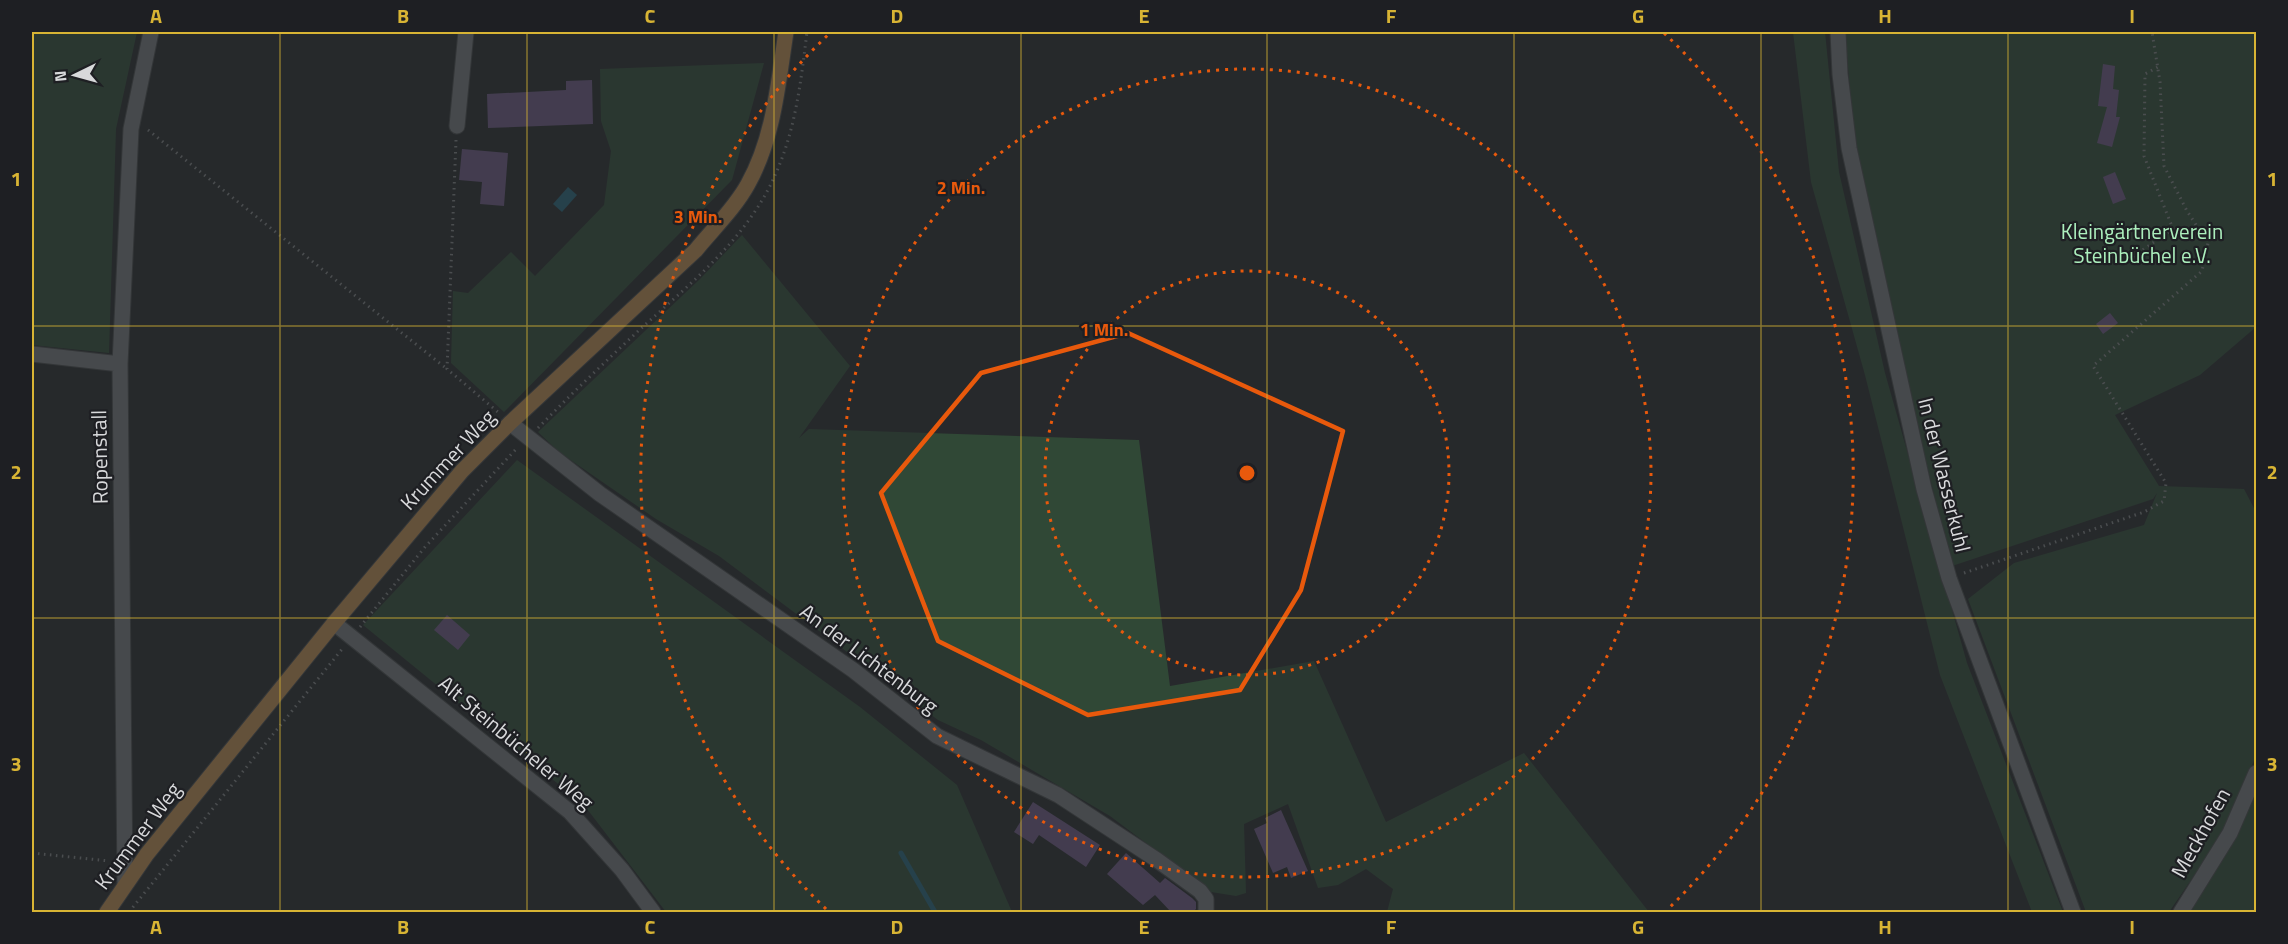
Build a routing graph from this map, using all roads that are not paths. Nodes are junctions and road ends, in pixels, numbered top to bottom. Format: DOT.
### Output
graph roads {
  1 [pos="151,32"];
  2 [pos="466,32"];
  3 [pos="786,32"];
  4 [pos="1838,32"];
  5 [pos="457,126"];
  6 [pos="32,354"];
  7 [pos="120,364"];
  8 [pos="510,423"];
  9 [pos="334,623"];
  10 [pos="2256,773"];
  11 [pos="125,884"];
  12 [pos="107,912"];
  13 [pos="653,912"];
  14 [pos="1206,912"];
  15 [pos="2073,912"];
  16 [pos="2181,912"];
  1 -- 7 [label="street, Ropenstall"];
  2 -- 5 [label="street"];
  3 -- 8 [label="main road, Krummer Weg"];
  4 -- 15 [label="street, In der Wasserkuhl"];
  6 -- 7 [label="street"];
  7 -- 11 [label="street, Ropenstall"];
  8 -- 9 [label="main road, Krummer Weg"];
  8 -- 14 [label="street, An der Lichtenburg"];
  9 -- 11 [label="main road, Krummer Weg"];
  9 -- 13 [label="street, Alt Steinbücheler Weg"];
  10 -- 16 [label="street, Meckhofen"];
  11 -- 12 [label="main road, Krummer Weg"];
}
